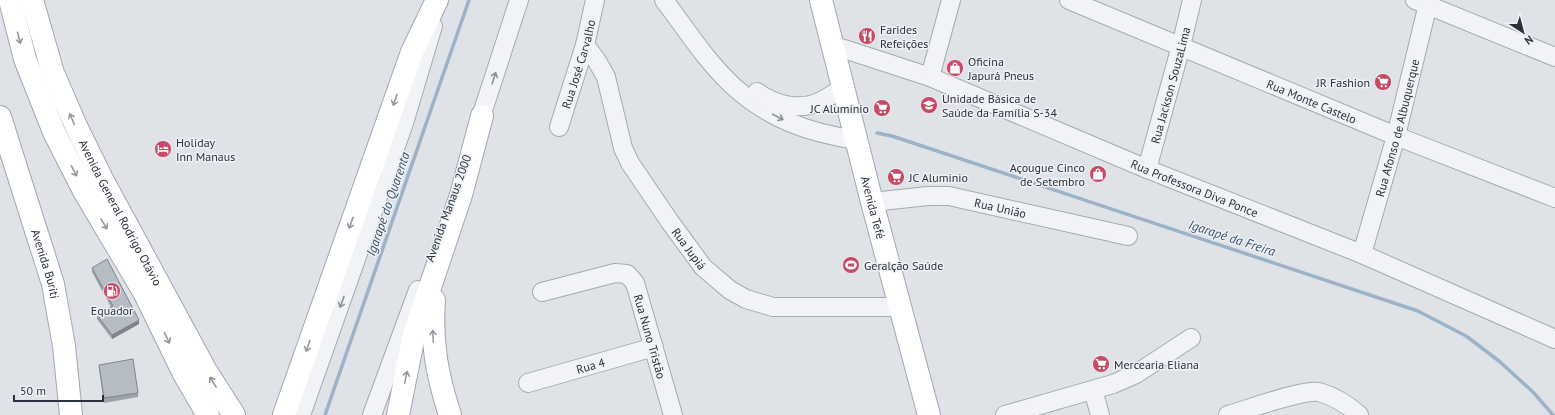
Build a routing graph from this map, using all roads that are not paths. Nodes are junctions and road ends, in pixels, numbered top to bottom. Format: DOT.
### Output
graph roads {
  1 [pos="10,0"];
  2 [pos="32,0"];
  3 [pos="437,0"];
  4 [pos="440,0"];
  5 [pos="519,0"];
  6 [pos="595,0"];
  7 [pos="664,0"];
  8 [pos="678,0"];
  9 [pos="821,0"];
  10 [pos="951,0"];
  11 [pos="1069,0"];
  12 [pos="1192,0"];
  13 [pos="1424,2"];
  14 [pos="585,45"];
  15 [pos="832,45"];
  16 [pos="1181,46"];
  17 [pos="1555,57"];
  18 [pos="930,77"];
  19 [pos="844,87"];
  20 [pos="482,116"];
  21 [pos="0,117"];
  22 [pos="559,127"];
  23 [pos="1396,136"];
  24 [pos="857,140"];
  25 [pos="1147,169"];
  26 [pos="1555,198"];
  27 [pos="872,202"];
  28 [pos="1128,236"];
  29 [pos="1362,254"];
  30 [pos="429,276"];
  31 [pos="542,292"];
  32 [pos="900,307"];
  33 [pos="1191,338"];
  34 [pos="1555,339"];
  35 [pos="654,347"];
  36 [pos="528,384"];
  37 [pos="1093,390"];
  38 [pos="203,411"];
  39 [pos="71,415"];
  40 [pos="234,415"];
  41 [pos="284,415"];
  42 [pos="301,415"];
  43 [pos="372,415"];
  44 [pos="398,415"];
  45 [pos="450,415"];
  46 [pos="673,415"];
  47 [pos="929,415"];
  48 [pos="1005,415"];
  49 [pos="1100,415"];
  50 [pos="1228,415"];
  51 [pos="1359,415"];
  1 -- 38 [label="main road, Avenida General Rodrigo Otávio, one-way"];
  40 -- 2 [label="main road, Avenida General Rodrigo Otávio, one-way"];
  3 -- 41 [label="main road, one-way"];
  4 -- 42 [label="street, one-way"];
  20 -- 5 [label="street, one-way"];
  6 -- 14 [label="street, Rua José Carvalho"];
  7 -- 24 [label="street, one-way"];
  8 -- 19 [label="street"];
  9 -- 15 [label="main road, Avenida Tefé"];
  10 -- 18 [label="street"];
  11 -- 16 [label="street, Rua Monte Castelo"];
  12 -- 16 [label="street, Rua Jackson SouzaLima"];
  13 -- 17 [label="street"];
  13 -- 23 [label="street, Rua Afonso de Albuquerque"];
  14 -- 22 [label="street, Rua José Carvalho"];
  14 -- 32 [label="street, Rua Jupiá"];
  15 -- 18 [label="street, Rua Professora Diva Ponce"];
  15 -- 19 [label="main road, Avenida Tefé"];
  16 -- 23 [label="street, Rua Monte Castelo"];
  16 -- 25 [label="street, Rua Jackson SouzaLima"];
  18 -- 25 [label="street, Rua Professora Diva Ponce"];
  19 -- 24 [label="main road, Avenida Tefé"];
  20 -- 30 [label="main road"];
  21 -- 39 [label="main road, Avenida Buriti"];
  23 -- 26 [label="street, Rua Monte Castelo"];
  23 -- 29 [label="street, Rua Afonso de Albuquerque"];
  24 -- 27 [label="main road, Avenida Tefé"];
  25 -- 29 [label="street, Rua Professora Diva Ponce"];
  27 -- 28 [label="street, Rua União"];
  27 -- 32 [label="main road, Avenida Tefé"];
  29 -- 34 [label="street, Rua Professora Diva Ponce"];
  30 -- 43 [label="street"];
  44 -- 30 [label="main road, one-way"];
  45 -- 30 [label="main road, one-way"];
  31 -- 35 [label="street, Rua Nuno Tristão"];
  32 -- 47 [label="main road, Avenida Tefé"];
  33 -- 37 [label="street"];
  35 -- 36 [label="street, Rua 4"];
  35 -- 46 [label="street, Rua Nuno Tristão"];
  37 -- 48 [label="street"];
  37 -- 49 [label="street"];
  50 -- 51 [label="street"];
}
